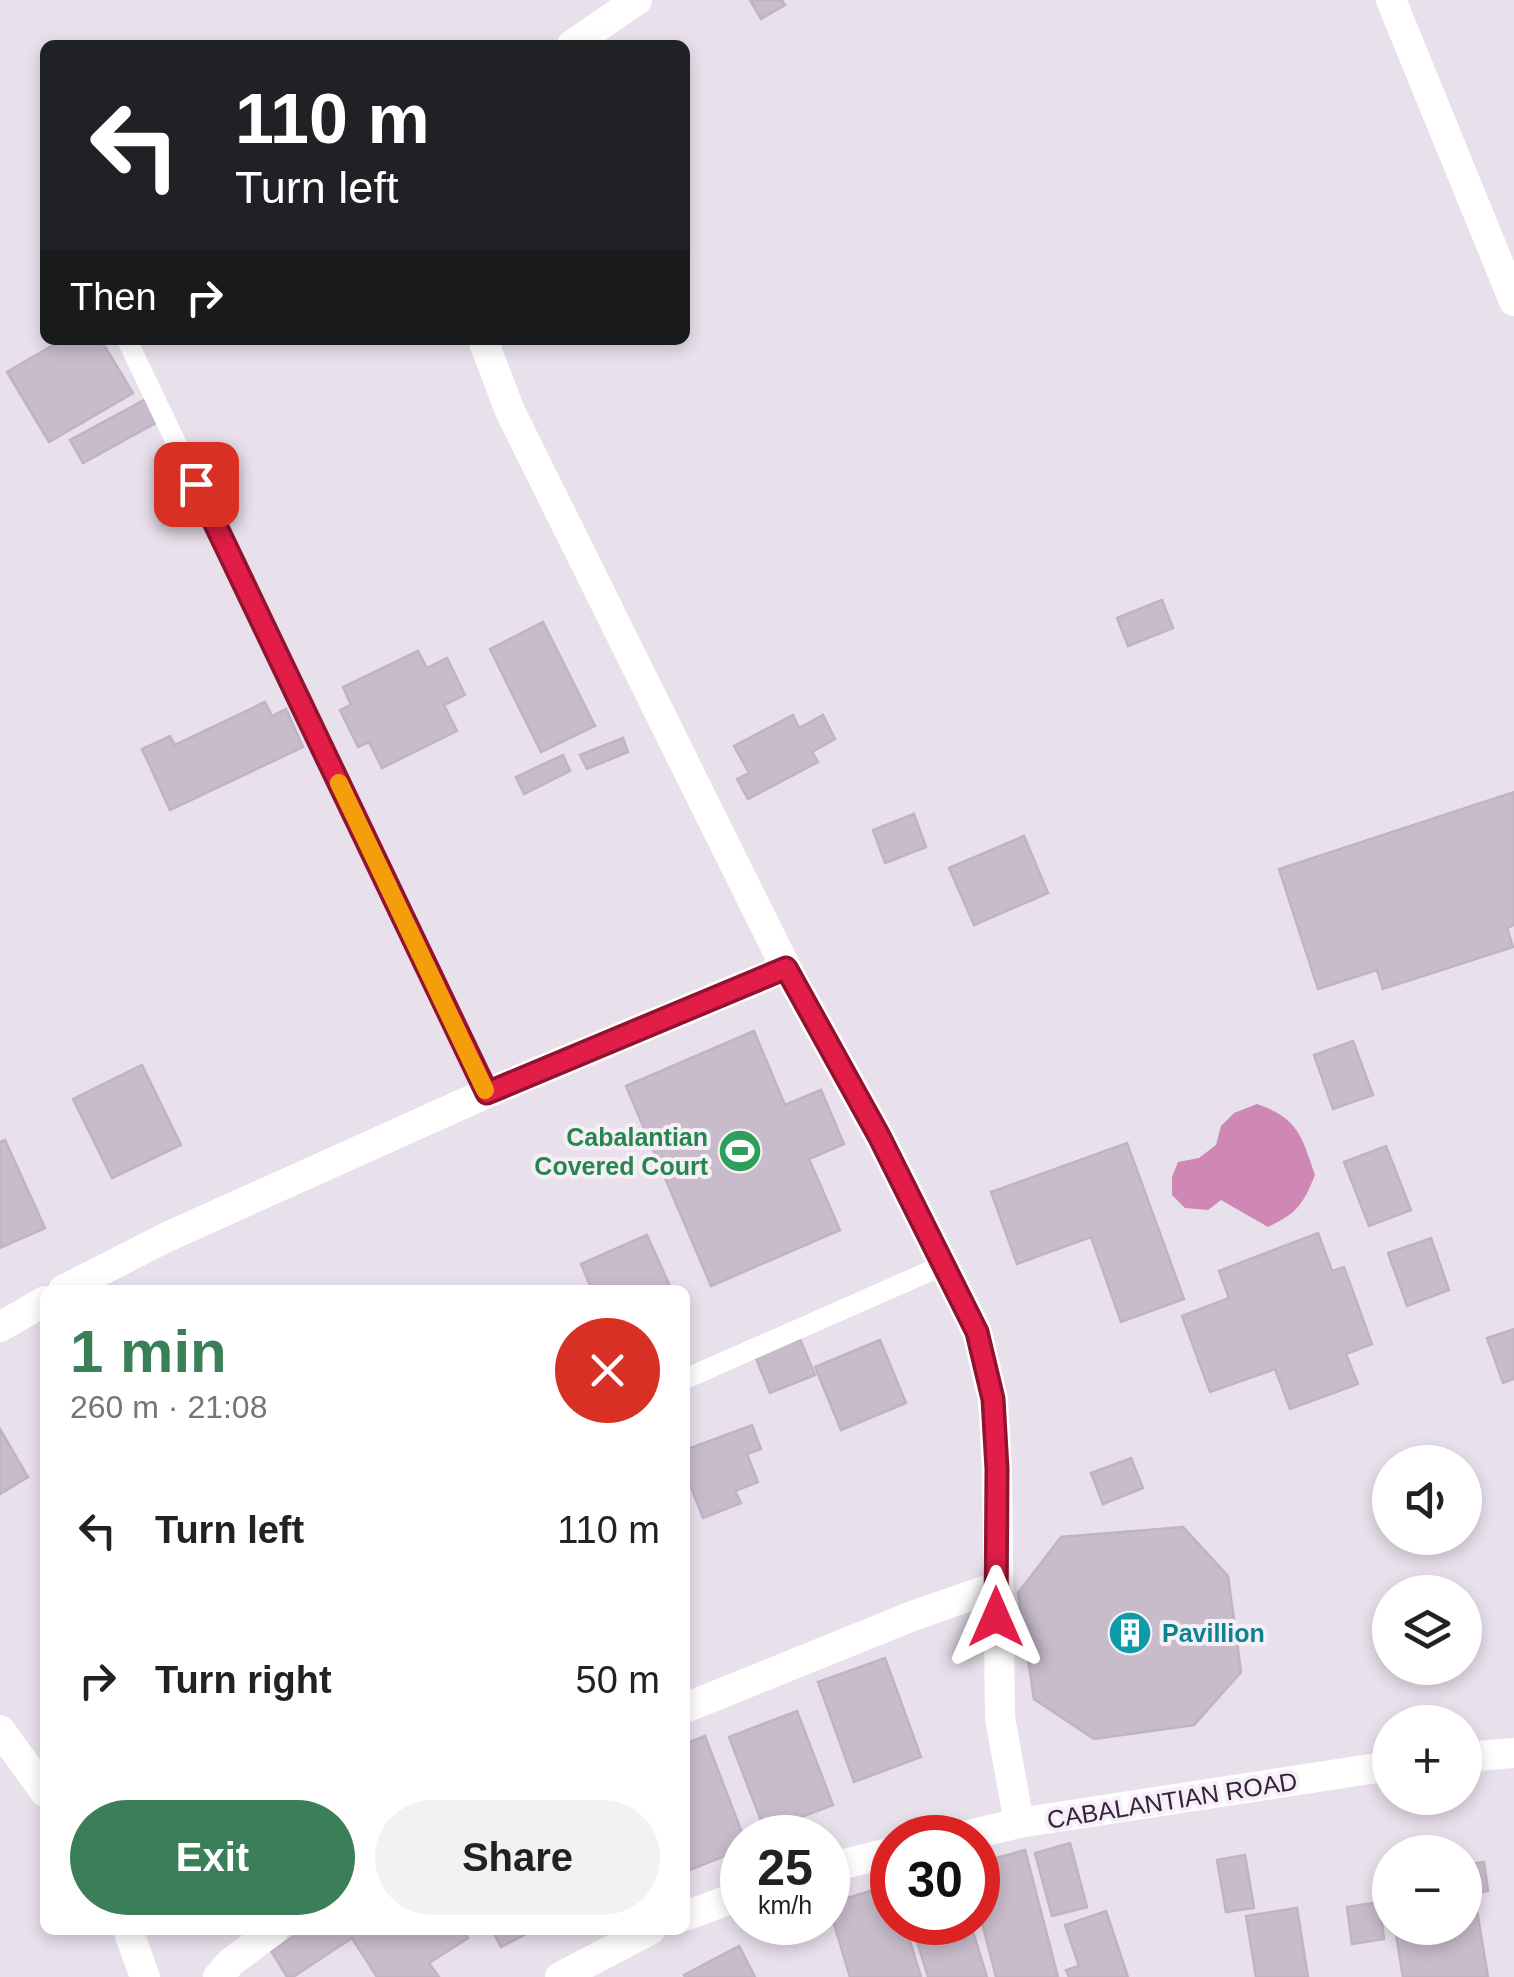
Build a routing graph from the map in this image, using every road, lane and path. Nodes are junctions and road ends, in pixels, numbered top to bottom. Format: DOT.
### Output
graph roads {
  1 [pos="637,0"];
  2 [pos="1392,0"];
  3 [pos="579,40"];
  4 [pos="1514,301"];
  5 [pos="129,345"];
  6 [pos="484,345"];
  7 [pos="786,968"];
  8 [pos="487,1093"];
  9 [pos="946,1264"];
  10 [pos="73,1285"];
  11 [pos="40,1303"];
  12 [pos="0,1326"];
  13 [pos="690,1378"];
  14 [pos="996,1587"];
  15 [pos="690,1706"];
  16 [pos="0,1730"];
  17 [pos="1514,1754"];
  18 [pos="1482,1756"];
  19 [pos="1372,1769"];
  20 [pos="40,1785"];
  21 [pos="1020,1823"];
  22 [pos="1000,1828"];
  23 [pos="720,1903"];
  24 [pos="690,1914"];
  25 [pos="130,1935"];
  26 [pos="267,1935"];
  27 [pos="640,1935"];
  28 [pos="145,1977"];
  29 [pos="218,1977"];
  30 [pos="560,1977"];
  1 -- 3 [label="street"];
  2 -- 4 [label="street"];
  5 -- 8 [label="lane"];
  6 -- 7 [label="street"];
  7 -- 8 [label="street"];
  7 -- 9 [label="street"];
  8 -- 10 [label="street"];
  9 -- 13 [label="lane"];
  9 -- 14 [label="street"];
  11 -- 12 [label="street"];
  14 -- 15 [label="street"];
  14 -- 21 [label="street"];
  16 -- 20 [label="street"];
  17 -- 18 [label="street"];
  19 -- 21 [label="street, CABALANTIAN ROAD"];
  21 -- 22 [label="street, CABALANTIAN ROAD"];
  23 -- 24 [label="street"];
  25 -- 28 [label="street"];
  26 -- 29 [label="street"];
  27 -- 30 [label="street"];
}
